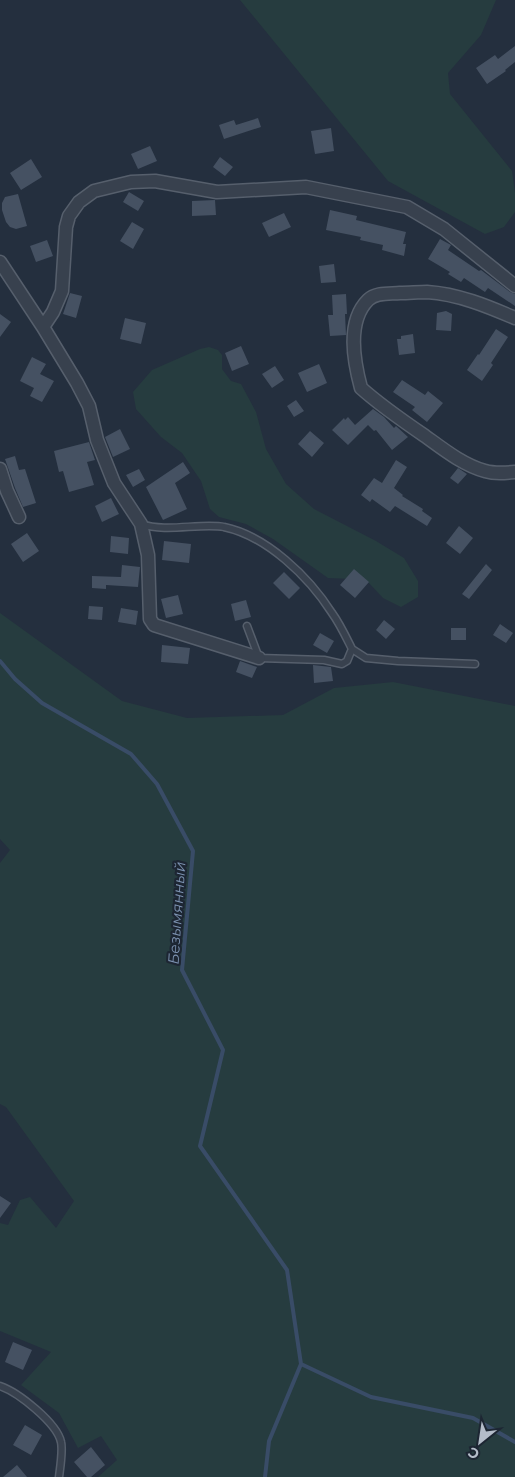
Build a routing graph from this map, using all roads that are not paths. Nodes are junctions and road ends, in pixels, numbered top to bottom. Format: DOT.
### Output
graph roads {
  1 [pos="0,262"];
  2 [pos="515,286"];
  3 [pos="515,318"];
  4 [pos="43,327"];
  5 [pos="0,469"];
  6 [pos="515,472"];
  7 [pos="19,517"];
  8 [pos="141,524"];
  9 [pos="247,626"];
  10 [pos="352,650"];
  11 [pos="259,658"];
  12 [pos="475,664"];
  13 [pos="0,1386"];
  14 [pos="58,1476"];
  1 -- 4 [label="street"];
  2 -- 4 [label="street"];
  3 -- 6 [label="street"];
  4 -- 8 [label="street"];
  5 -- 7 [label="street"];
  8 -- 10 [label="lane"];
  8 -- 11 [label="street"];
  9 -- 11 [label="lane"];
  10 -- 11 [label="lane"];
  10 -- 12 [label="lane"];
  13 -- 14 [label="lane"];
}
